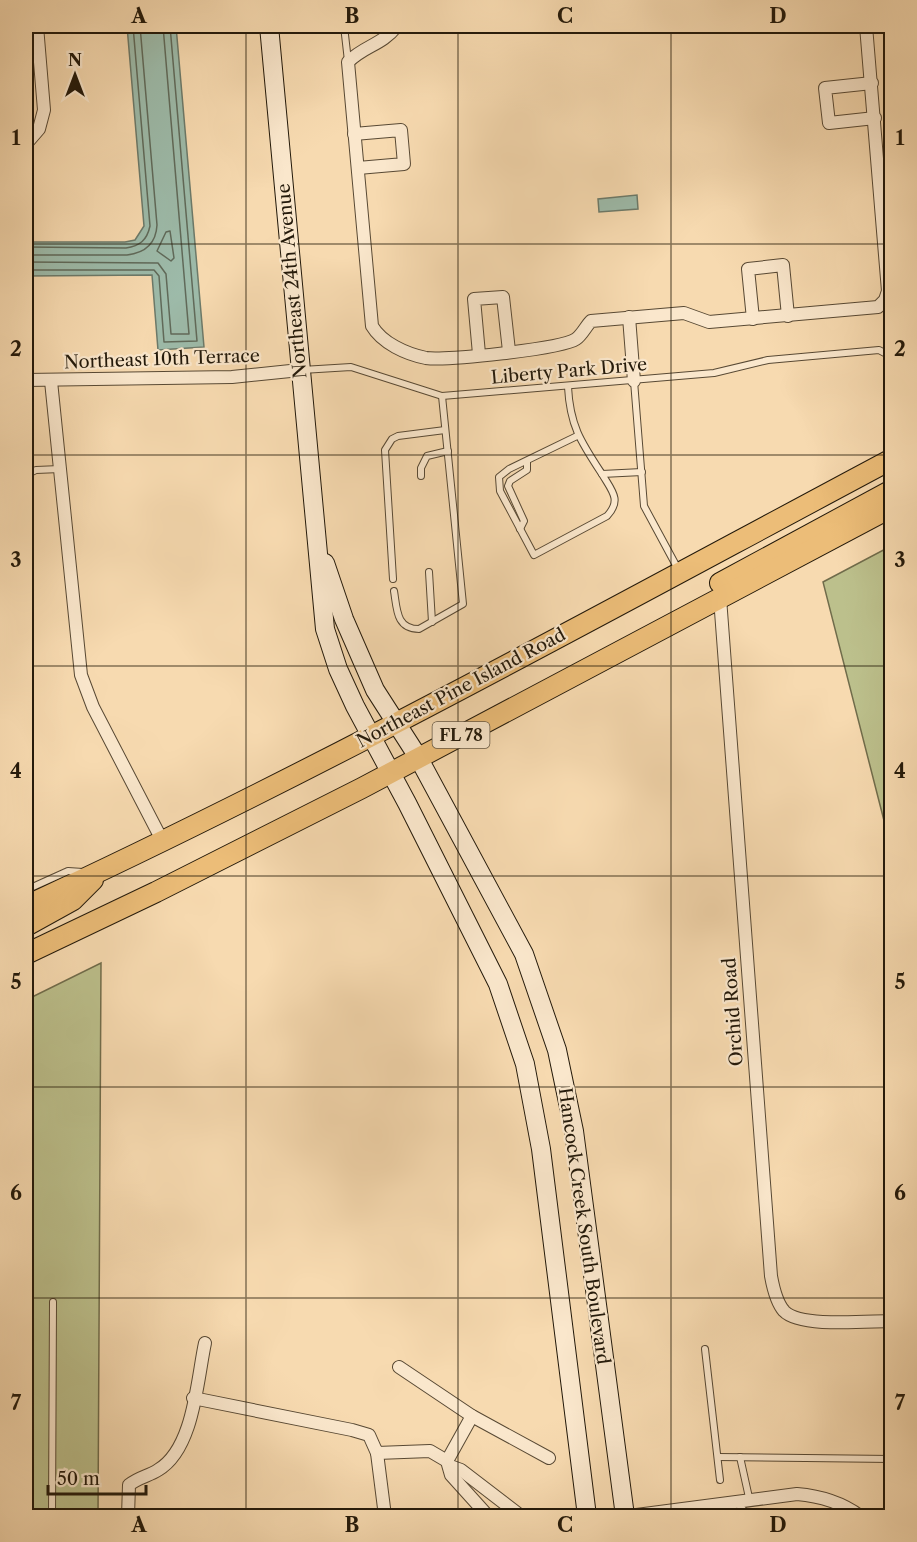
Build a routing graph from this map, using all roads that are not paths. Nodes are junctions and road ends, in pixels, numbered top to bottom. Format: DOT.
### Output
graph roads {
  1 [pos="37,26"];
  2 [pos="269,26"];
  3 [pos="344,26"];
  4 [pos="397,26"];
  5 [pos="866,26"];
  6 [pos="348,62"];
  7 [pos="872,83"];
  8 [pos="875,118"];
  9 [pos="354,134"];
  10 [pos="26,144"];
  11 [pos="358,168"];
  12 [pos="788,316"];
  13 [pos="629,317"];
  14 [pos="753,319"];
  15 [pos="509,351"];
  16 [pos="479,354"];
  17 [pos="891,357"];
  18 [pos="300,370"];
  19 [pos="26,380"];
  20 [pos="51,381"];
  21 [pos="634,381"];
  22 [pos="568,387"];
  23 [pos="442,396"];
  24 [pos="445,430"];
  25 [pos="577,436"];
  26 [pos="448,451"];
  27 [pos="891,459"];
  28 [pos="527,462"];
  29 [pos="61,469"];
  30 [pos="642,472"];
  31 [pos="602,474"];
  32 [pos="26,475"];
  33 [pos="421,476"];
  34 [pos="891,490"];
  35 [pos="891,507"];
  36 [pos="520,529"];
  37 [pos="316,536"];
  38 [pos="429,572"];
  39 [pos="680,572"];
  40 [pos="393,579"];
  41 [pos="394,591"];
  42 [pos="720,598"];
  43 [pos="432,622"];
  44 [pos="635,643"];
  45 [pos="397,722"];
  46 [pos="371,735"];
  47 [pos="418,757"];
  48 [pos="390,772"];
  49 [pos="163,842"];
  50 [pos="98,872"];
  51 [pos="26,890"];
  52 [pos="26,906"];
  53 [pos="26,926"];
  54 [pos="26,954"];
  55 [pos="53,1302"];
  56 [pos="891,1321"];
  57 [pos="205,1343"];
  58 [pos="705,1349"];
  59 [pos="399,1367"];
  60 [pos="193,1398"];
  61 [pos="472,1416"];
  62 [pos="377,1453"];
  63 [pos="718,1457"];
  64 [pos="740,1457"];
  65 [pos="549,1458"];
  66 [pos="891,1459"];
  67 [pos="449,1464"];
  68 [pos="720,1479"];
  69 [pos="479,1485"];
  70 [pos="469,1496"];
  71 [pos="744,1503"];
  72 [pos="505,1512"];
  73 [pos="705,1512"];
  74 [pos="52,1516"];
  75 [pos="128,1516"];
  76 [pos="385,1516"];
  77 [pos="488,1516"];
  78 [pos="521,1516"];
  79 [pos="587,1516"];
  80 [pos="627,1516"];
  81 [pos="749,1516"];
  82 [pos="860,1516"];
  1 -- 10 [label="street"];
  2 -- 18 [label="street, Northeast 24th Avenue"];
  3 -- 6 [label="lane"];
  4 -- 6 [label="street"];
  5 -- 7 [label="street"];
  6 -- 9 [label="street"];
  7 -- 8 [label="street"];
  7 -- 8 [label="street"];
  8 -- 12 [label="street"];
  9 -- 11 [label="street"];
  9 -- 11 [label="street"];
  11 -- 16 [label="street"];
  12 -- 14 [label="street"];
  12 -- 14 [label="street"];
  13 -- 14 [label="street"];
  13 -- 15 [label="street"];
  13 -- 21 [label="street"];
  15 -- 16 [label="street"];
  15 -- 16 [label="street"];
  17 -- 21 [label="lane, Liberty Park Drive"];
  18 -- 20 [label="street, Northeast 10th Terrace"];
  18 -- 23 [label="lane, Liberty Park Drive"];
  18 -- 37 [label="street, Northeast 24th Avenue"];
  19 -- 20 [label="street, Northeast 10th Terrace"];
  20 -- 29 [label="street"];
  21 -- 22 [label="lane, Liberty Park Drive"];
  21 -- 30 [label="lane"];
  22 -- 23 [label="lane, Liberty Park Drive"];
  22 -- 25 [label="lane"];
  23 -- 24 [label="lane"];
  24 -- 26 [label="lane"];
  24 -- 40 [label="lane"];
  25 -- 28 [label="lane"];
  25 -- 31 [label="lane"];
  26 -- 33 [label="lane"];
  26 -- 43 [label="lane"];
  27 -- 39 [label="main road, Northeast Pine Island Road / FL 78"];
  28 -- 36 [label="lane"];
  28 -- 36 [label="lane"];
  29 -- 32 [label="lane"];
  29 -- 49 [label="street"];
  30 -- 31 [label="lane"];
  30 -- 39 [label="lane"];
  31 -- 36 [label="lane"];
  34 -- 44 [label="main road"];
  35 -- 42 [label="main road, FL 78"];
  37 -- 45 [label="street, Northeast 24th Avenue"];
  37 -- 46 [label="street, Northeast 24th Avenue"];
  38 -- 43 [label="lane"];
  39 -- 45 [label="main road, Northeast Pine Island Road / FL 78"];
  41 -- 43 [label="lane"];
  42 -- 44 [label="main road, FL 78"];
  42 -- 56 [label="street, Orchid Road"];
  44 -- 47 [label="main road, FL 78"];
  45 -- 46 [label="main road, Northeast Pine Island Road / FL 78"];
  45 -- 47 [label="street, Hancock Creek South Boulevard"];
  46 -- 48 [label="street, Hancock Creek South Boulevard"];
  46 -- 49 [label="main road, Northeast Pine Island Road / FL 78"];
  47 -- 48 [label="main road, FL 78"];
  47 -- 80 [label="street, Hancock Creek South Boulevard"];
  48 -- 54 [label="main road, FL 78"];
  48 -- 79 [label="street, Hancock Creek South Boulevard"];
  49 -- 50 [label="main road, Northeast Pine Island Road / FL 78"];
  50 -- 51 [label="lane"];
  50 -- 52 [label="main road, Northeast Pine Island Road / FL 78"];
  50 -- 53 [label="main road"];
  55 -- 74 [label="lane"];
  57 -- 60 [label="street"];
  58 -- 63 [label="lane"];
  59 -- 61 [label="street"];
  60 -- 62 [label="street"];
  60 -- 75 [label="street"];
  61 -- 65 [label="street"];
  61 -- 67 [label="street"];
  62 -- 67 [label="street"];
  62 -- 76 [label="street"];
  63 -- 64 [label="lane"];
  63 -- 68 [label="lane"];
  64 -- 66 [label="lane"];
  64 -- 71 [label="lane"];
  67 -- 69 [label="street"];
  67 -- 70 [label="street"];
  69 -- 70 [label="lane"];
  69 -- 72 [label="street"];
  70 -- 77 [label="street"];
  71 -- 73 [label="street"];
  71 -- 81 [label="lane"];
  71 -- 82 [label="street"];
  72 -- 78 [label="street"];
  73 -- 80 [label="street"];
}
